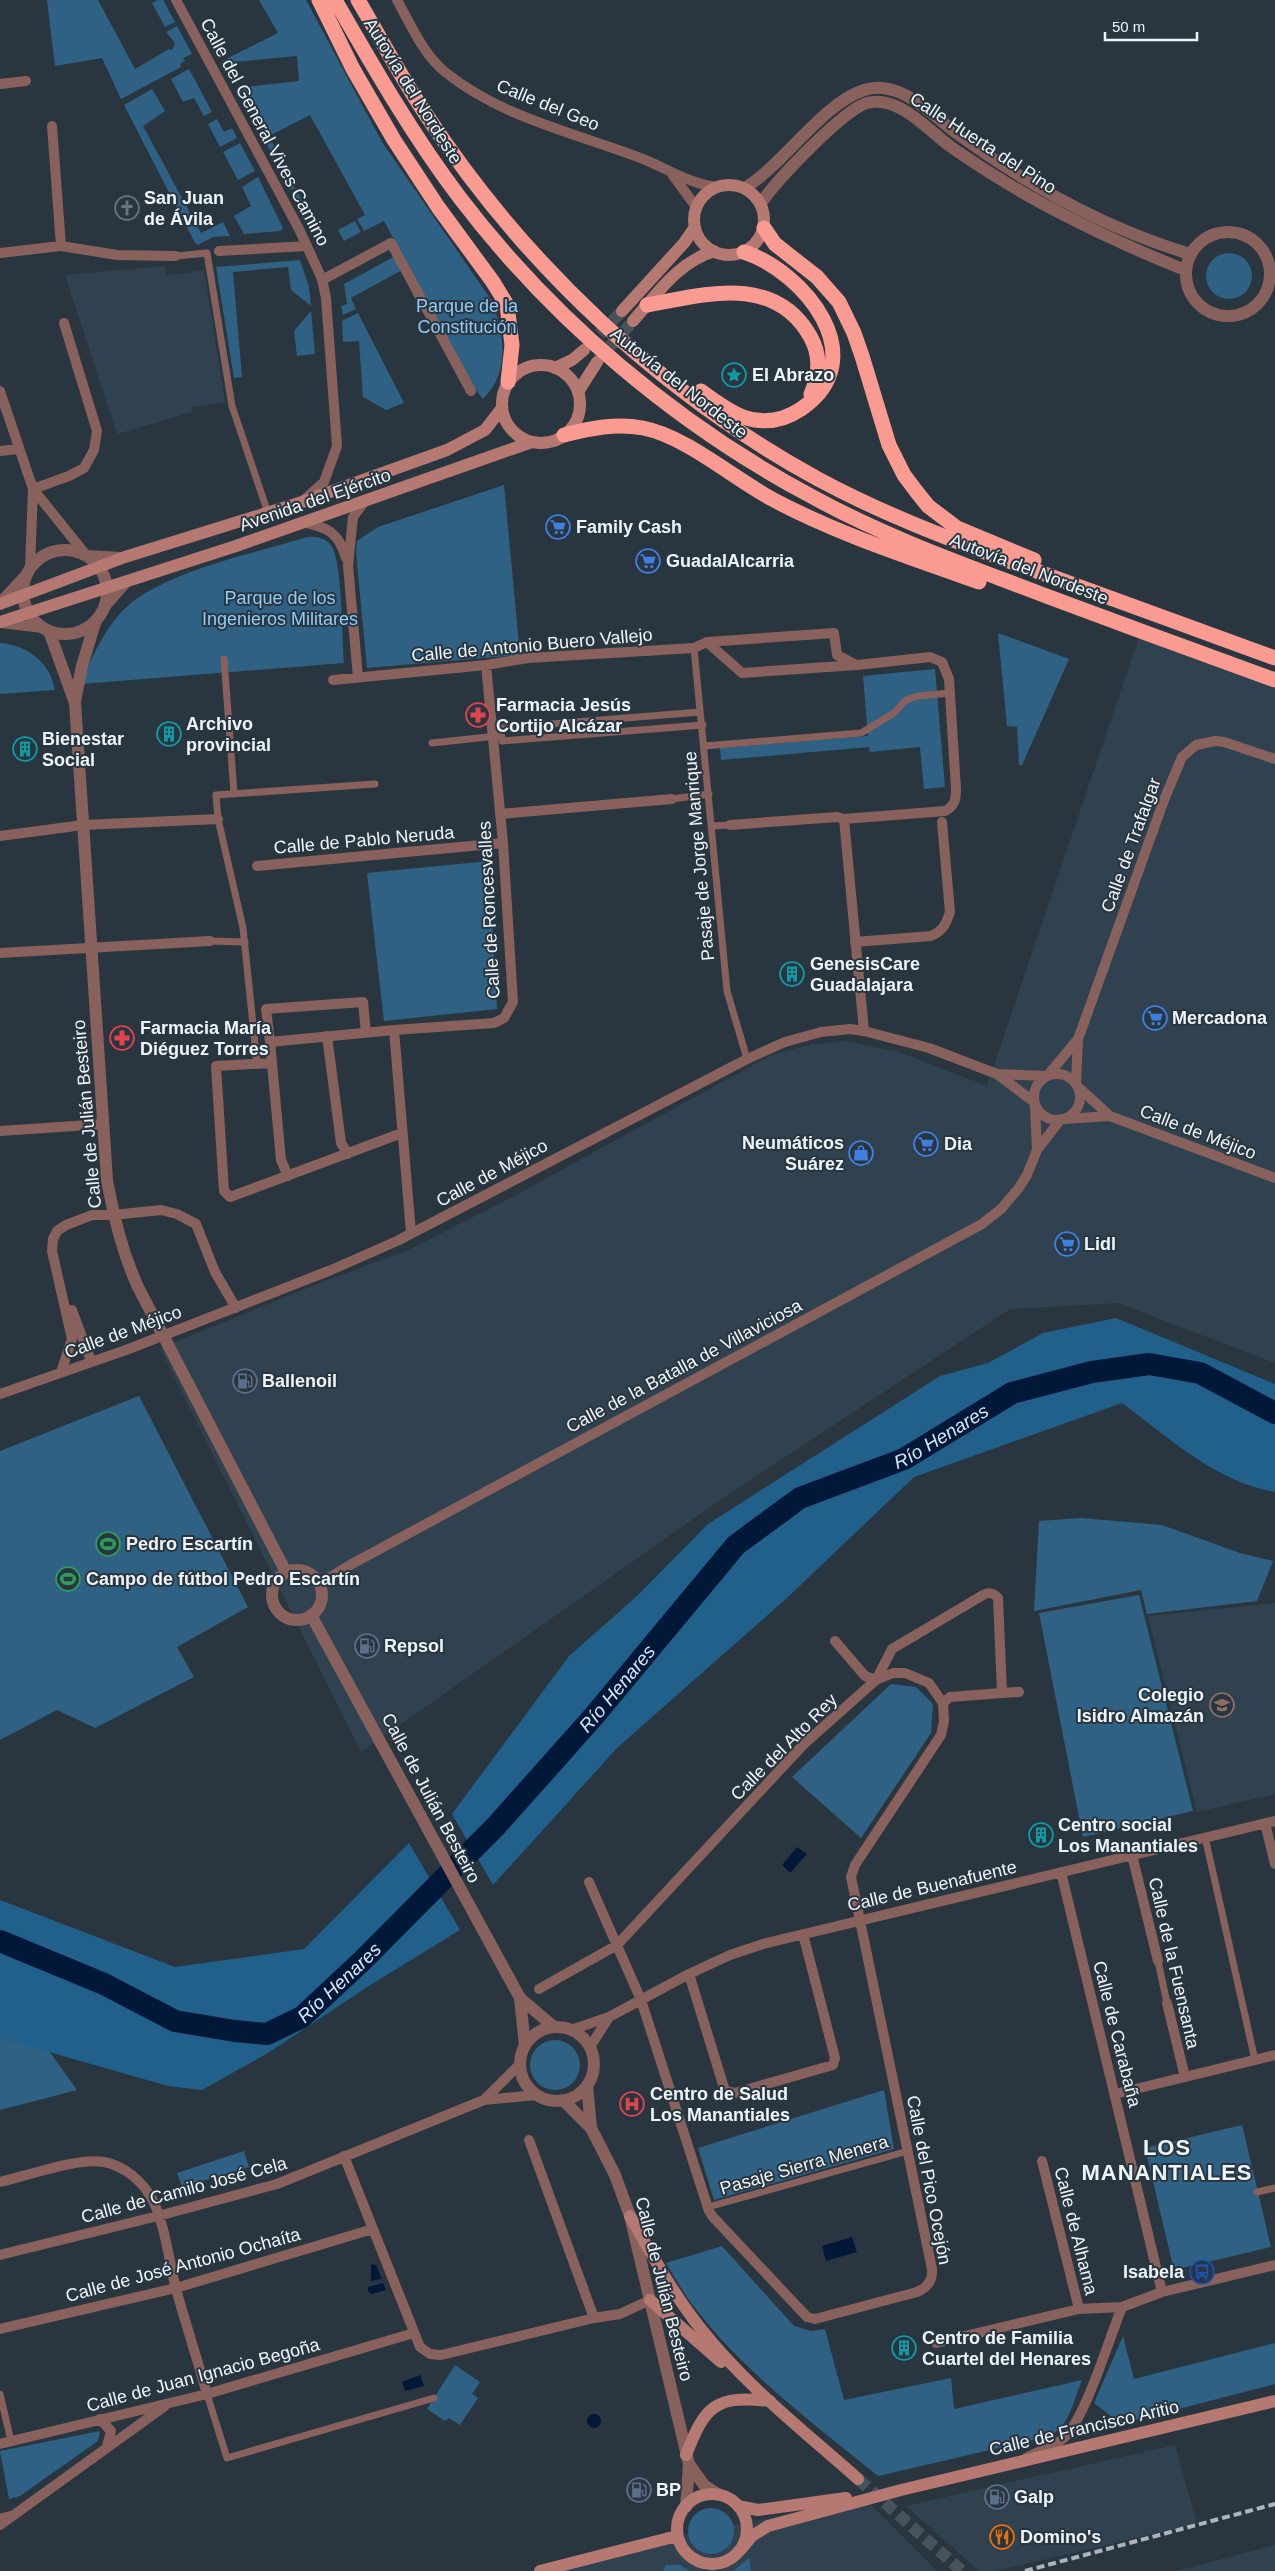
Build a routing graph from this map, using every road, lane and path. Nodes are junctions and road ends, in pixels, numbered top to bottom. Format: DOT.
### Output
graph roads {
  1 [pos="176,0"];
  2 [pos="319,0"];
  3 [pos="335,0"];
  4 [pos="358,0"];
  5 [pos="397,0"];
  6 [pos="26,81"];
  7 [pos="0,84"];
  8 [pos="427,116"];
  9 [pos="52,126"];
  10 [pos="668,169"];
  11 [pos="717,186"];
  12 [pos="745,188"];
  13 [pos="761,203"];
  14 [pos="696,207"];
  15 [pos="695,227"];
  16 [pos="764,228"];
  17 [pos="61,246"];
  18 [pos="307,246"];
  19 [pos="219,251"];
  20 [pos="714,251"];
  21 [pos="744,252"];
  22 [pos="0,253"];
  23 [pos="207,253"];
  24 [pos="1190,254"];
  25 [pos="176,256"];
  26 [pos="1185,270"];
  27 [pos="322,280"];
  28 [pos="1273,283"];
  29 [pos="1269,301"];
  30 [pos="647,306"];
  31 [pos="622,311"];
  32 [pos="633,321"];
  33 [pos="64,323"];
  34 [pos="584,350"];
  35 [pos="597,362"];
  36 [pos="555,368"];
  37 [pos="508,382"];
  38 [pos="471,390"];
  39 [pos="0,391"];
  40 [pos="578,392"];
  41 [pos="804,407"];
  42 [pos="502,408"];
  43 [pos="564,434"];
  44 [pos="532,442"];
  45 [pos="18,449"];
  46 [pos="0,451"];
  47 [pos="33,489"];
  48 [pos="365,501"];
  49 [pos="302,502"];
  50 [pos="268,513"];
  51 [pos="300,522"];
  52 [pos="86,555"];
  53 [pos="125,557"];
  54 [pos="348,566"];
  55 [pos="100,567"];
  56 [pos="28,571"];
  57 [pos="128,581"];
  58 [pos="108,587"];
  59 [pos="23,594"];
  60 [pos="0,603"];
  61 [pos="106,606"];
  62 [pos="28,613"];
  63 [pos="0,622"];
  64 [pos="95,623"];
  65 [pos="46,630"];
  66 [pos="1141,631"];
  67 [pos="707,642"];
  68 [pos="694,648"];
  69 [pos="1275,648"];
  70 [pos="1275,658"];
  71 [pos="224,659"];
  72 [pos="486,665"];
  73 [pos="857,665"];
  74 [pos="358,677"];
  75 [pos="333,680"];
  76 [pos="1275,680"];
  77 [pos="950,693"];
  78 [pos="75,703"];
  79 [pos="700,712"];
  80 [pos="702,725"];
  81 [pos="497,736"];
  82 [pos="432,743"];
  83 [pos="704,746"];
  84 [pos="1275,759"];
  85 [pos="375,784"];
  86 [pos="234,793"];
  87 [pos="709,794"];
  88 [pos="672,799"];
  89 [pos="500,814"];
  90 [pos="218,819"];
  91 [pos="844,819"];
  92 [pos="942,822"];
  93 [pos="83,825"];
  94 [pos="730,825"];
  95 [pos="712,826"];
  96 [pos="0,836"];
  97 [pos="503,844"];
  98 [pos="257,866"];
  99 [pos="210,940"];
  100 [pos="245,942"];
  101 [pos="855,942"];
  102 [pos="91,947"];
  103 [pos="0,953"];
  104 [pos="394,1030"];
  105 [pos="864,1031"];
  106 [pos="366,1033"];
  107 [pos="328,1036"];
  108 [pos="1078,1039"];
  109 [pos="270,1042"];
  110 [pos="747,1059"];
  111 [pos="272,1063"];
  112 [pos="256,1064"];
  113 [pos="997,1074"];
  114 [pos="1047,1076"];
  115 [pos="1077,1086"];
  116 [pos="1035,1104"];
  117 [pos="1110,1116"];
  118 [pos="1063,1119"];
  119 [pos="104,1124"];
  120 [pos="0,1131"];
  121 [pos="402,1133"];
  122 [pos="1037,1150"];
  123 [pos="348,1154"];
  124 [pos="288,1176"];
  125 [pos="1275,1178"];
  126 [pos="113,1215"];
  127 [pos="411,1233"];
  128 [pos="55,1265"];
  129 [pos="236,1308"];
  130 [pos="92,1361"];
  131 [pos="61,1372"];
  132 [pos="0,1394"];
  133 [pos="286,1572"];
  134 [pos="319,1584"];
  135 [pos="311,1615"];
  136 [pos="835,1641"];
  137 [pos="876,1680"];
  138 [pos="1019,1692"];
  139 [pos="1002,1693"];
  140 [pos="943,1703"];
  141 [pos="1270,1822"];
  142 [pos="1205,1837"];
  143 [pos="1132,1855"];
  144 [pos="1275,1864"];
  145 [pos="1061,1872"];
  146 [pos="589,1882"];
  147 [pos="860,1920"];
  148 [pos="804,1934"];
  149 [pos="617,1944"];
  150 [pos="1158,1961"];
  151 [pos="690,1974"];
  152 [pos="539,1988"];
  153 [pos="520,1998"];
  154 [pos="641,2000"];
  155 [pos="1167,2003"];
  156 [pos="609,2017"];
  157 [pos="554,2027"];
  158 [pos="571,2030"];
  159 [pos="525,2046"];
  160 [pos="590,2047"];
  161 [pos="1275,2055"];
  162 [pos="1255,2060"];
  163 [pos="520,2064"];
  164 [pos="1185,2077"];
  165 [pos="587,2085"];
  166 [pos="1115,2094"];
  167 [pos="537,2095"];
  168 [pos="484,2100"];
  169 [pos="563,2100"];
  170 [pos="591,2128"];
  171 [pos="529,2140"];
  172 [pos="908,2151"];
  173 [pos="344,2156"];
  174 [pos="1042,2161"];
  175 [pos="0,2182"];
  176 [pos="1275,2188"];
  177 [pos="1257,2192"];
  178 [pos="708,2207"];
  179 [pos="158,2216"];
  180 [pos="630,2216"];
  181 [pos="373,2229"];
  182 [pos="0,2255"];
  183 [pos="1275,2265"];
  184 [pos="176,2288"];
  185 [pos="1162,2292"];
  186 [pos="650,2300"];
  187 [pos="1122,2307"];
  188 [pos="1080,2309"];
  189 [pos="594,2318"];
  190 [pos="0,2329"];
  191 [pos="414,2333"];
  192 [pos="936,2343"];
  193 [pos="0,2394"];
  194 [pos="207,2394"];
  195 [pos="434,2398"];
  196 [pos="770,2401"];
  197 [pos="1275,2401"];
  198 [pos="170,2403"];
  199 [pos="100,2420"];
  200 [pos="11,2441"];
  201 [pos="0,2444"];
  202 [pos="106,2447"];
  203 [pos="688,2460"];
  204 [pos="1021,2462"];
  205 [pos="858,2479"];
  206 [pos="901,2490"];
  207 [pos="719,2495"];
  208 [pos="738,2506"];
  209 [pos="686,2507"];
  210 [pos="16,2513"];
  211 [pos="0,2517"];
  212 [pos="0,2525"];
  213 [pos="677,2536"];
  214 [pos="741,2549"];
  215 [pos="540,2571"];
  1 -- 18 [label="street, Calle del General Vives Camino"];
  2 -- 37 [label="highway"];
  3 -- 66 [label="highway, Autovía del Nordeste"];
  4 -- 8 [label="highway, Autovía del Nordeste"];
  5 -- 10 [label="street, Calle del Geo"];
  6 -- 7 [label="street"];
  8 -- 41 [label="highway"];
  8 -- 70 [label="highway, Autovía del Nordeste"];
  9 -- 17 [label="street"];
  10 -- 11 [label="street, Calle del Geo"];
  10 -- 14 [label="street"];
  11 -- 12 [label="main road"];
  11 -- 14 [label="main road"];
  12 -- 13 [label="main road"];
  12 -- 24 [label="street"];
  13 -- 16 [label="main road"];
  13 -- 26 [label="street, Calle Huerta del Pino"];
  14 -- 15 [label="main road"];
  15 -- 20 [label="main road"];
  15 -- 31 [label="main road"];
  16 -- 21 [label="main road"];
  16 -- 69 [label="highway"];
  17 -- 22 [label="street"];
  17 -- 25 [label="street"];
  18 -- 19 [label="street"];
  18 -- 27 [label="street, Calle del General Vives Camino"];
  19 -- 23 [label="street"];
  20 -- 21 [label="main road"];
  20 -- 30 [label="main road"];
  21 -- 41 [label="highway"];
  23 -- 25 [label="street"];
  23 -- 50 [label="street"];
  24 -- 26 [label="street"];
  24 -- 28 [label="street"];
  26 -- 29 [label="street"];
  27 -- 38 [label="street"];
  27 -- 49 [label="street, Calle del General Vives Camino"];
  28 -- 29 [label="street"];
  30 -- 32 [label="main road"];
  30 -- 41 [label="highway"];
  33 -- 47 [label="street"];
  34 -- 36 [label="main road"];
  35 -- 40 [label="main road"];
  36 -- 37 [label="main road"];
  36 -- 40 [label="main road"];
  37 -- 42 [label="main road"];
  39 -- 45 [label="street"];
  40 -- 43 [label="main road"];
  42 -- 44 [label="main road"];
  42 -- 49 [label="main road, Avenida del Ejército"];
  43 -- 44 [label="main road"];
  43 -- 66 [label="highway"];
  44 -- 48 [label="main road, Avenida del Ejército"];
  45 -- 46 [label="street"];
  45 -- 47 [label="street"];
  47 -- 52 [label="street"];
  47 -- 56 [label="street"];
  48 -- 51 [label="main road, Avenida del Ejército"];
  48 -- 54 [label="street"];
  49 -- 50 [label="main road, Avenida del Ejército"];
  50 -- 53 [label="main road, Avenida del Ejército"];
  51 -- 54 [label="street"];
  51 -- 57 [label="main road, Avenida del Ejército"];
  52 -- 53 [label="street"];
  52 -- 55 [label="street"];
  52 -- 56 [label="street"];
  53 -- 55 [label="main road, Avenida del Ejército"];
  54 -- 74 [label="street"];
  55 -- 58 [label="street"];
  55 -- 59 [label="main road, Avenida del Ejército"];
  56 -- 59 [label="street"];
  56 -- 60 [label="street"];
  57 -- 58 [label="main road, Avenida del Ejército"];
  57 -- 61 [label="street"];
  58 -- 61 [label="street"];
  58 -- 62 [label="main road, Avenida del Ejército"];
  59 -- 60 [label="main road, Avenida del Ejército"];
  59 -- 62 [label="street"];
  61 -- 64 [label="street"];
  62 -- 63 [label="main road, Avenida del Ejército"];
  62 -- 65 [label="street"];
  63 -- 65 [label="street"];
  64 -- 65 [label="street"];
  64 -- 78 [label="street, Calle de Julián Besteiro"];
  65 -- 78 [label="street, Calle de Julián Besteiro"];
  66 -- 76 [label="highway, Autovía del Nordeste"];
  67 -- 68 [label="street, Calle de Antonio Buero Vallejo"];
  67 -- 73 [label="street"];
  67 -- 73 [label="street, Calle de Antonio Buero Vallejo"];
  68 -- 72 [label="street, Calle de Antonio Buero Vallejo"];
  68 -- 79 [label="street, Pasaje de Jorge Manrique"];
  71 -- 86 [label="street"];
  72 -- 74 [label="street, Calle de Antonio Buero Vallejo"];
  72 -- 81 [label="street, Calle de Roncesvalles"];
  73 -- 77 [label="street"];
  74 -- 75 [label="street, Calle de Antonio Buero Vallejo"];
  77 -- 83 [label="street"];
  77 -- 91 [label="street"];
  78 -- 93 [label="street, Calle de Julián Besteiro"];
  79 -- 80 [label="street, Pasaje de Jorge Manrique"];
  79 -- 81 [label="street"];
  80 -- 81 [label="street"];
  80 -- 83 [label="street, Pasaje de Jorge Manrique"];
  81 -- 82 [label="street"];
  81 -- 89 [label="street, Calle de Roncesvalles"];
  83 -- 87 [label="street, Pasaje de Jorge Manrique"];
  84 -- 108 [label="street, Calle de Trafalgar"];
  85 -- 86 [label="street"];
  86 -- 90 [label="street"];
  87 -- 88 [label="street"];
  87 -- 95 [label="street, Pasaje de Jorge Manrique"];
  88 -- 89 [label="street"];
  89 -- 97 [label="street, Calle de Roncesvalles"];
  90 -- 93 [label="street"];
  90 -- 100 [label="street"];
  91 -- 94 [label="street"];
  91 -- 101 [label="street"];
  92 -- 101 [label="street"];
  93 -- 96 [label="street"];
  93 -- 102 [label="street, Calle de Julián Besteiro"];
  94 -- 95 [label="street"];
  95 -- 110 [label="street, Pasaje de Jorge Manrique"];
  97 -- 98 [label="street, Calle de Pablo Neruda"];
  97 -- 104 [label="street, Calle de Roncesvalles"];
  99 -- 100 [label="street"];
  99 -- 102 [label="street"];
  100 -- 112 [label="street"];
  101 -- 105 [label="street"];
  102 -- 103 [label="street"];
  102 -- 119 [label="street, Calle de Julián Besteiro"];
  104 -- 106 [label="street, Calle de Roncesvalles"];
  104 -- 121 [label="street"];
  105 -- 110 [label="street, Calle de Méjico"];
  105 -- 113 [label="street, Calle de Méjico"];
  106 -- 107 [label="street, Calle de Roncesvalles"];
  106 -- 109 [label="street"];
  107 -- 109 [label="street, Calle de Roncesvalles"];
  107 -- 123 [label="street"];
  108 -- 114 [label="street, Calle de Trafalgar"];
  108 -- 115 [label="street, Calle de Trafalgar"];
  109 -- 111 [label="street"];
  110 -- 127 [label="street, Calle de Méjico"];
  111 -- 112 [label="street"];
  111 -- 124 [label="street"];
  112 -- 124 [label="street"];
  113 -- 114 [label="street, Calle de Méjico"];
  113 -- 116 [label="street, Calle de Méjico"];
  114 -- 115 [label="street"];
  114 -- 116 [label="street"];
  115 -- 117 [label="street, Calle de Méjico"];
  115 -- 118 [label="street"];
  116 -- 118 [label="street"];
  116 -- 122 [label="street, Calle de la Batalla de Villaviciosa"];
  117 -- 118 [label="street, Calle de Méjico"];
  117 -- 125 [label="street, Calle de Méjico"];
  118 -- 122 [label="street, Calle de la Batalla de Villaviciosa"];
  119 -- 120 [label="street"];
  119 -- 126 [label="street, Calle de Julián Besteiro"];
  121 -- 123 [label="street"];
  121 -- 127 [label="street"];
  122 -- 134 [label="street, Calle de la Batalla de Villaviciosa"];
  123 -- 124 [label="street"];
  126 -- 128 [label="street"];
  126 -- 129 [label="street"];
  126 -- 133 [label="street, Calle de Julián Besteiro"];
  127 -- 129 [label="street, Calle de Méjico"];
  128 -- 130 [label="street"];
  128 -- 131 [label="street"];
  129 -- 130 [label="street, Calle de Méjico, bridge"];
  130 -- 131 [label="street, Calle de Méjico"];
  131 -- 132 [label="street, Calle de Méjico"];
  133 -- 134 [label="street"];
  133 -- 135 [label="street"];
  134 -- 135 [label="street"];
  135 -- 153 [label="street, Calle de Julián Besteiro"];
  136 -- 137 [label="street"];
  137 -- 139 [label="street"];
  137 -- 140 [label="street, Calle del Alto Rey"];
  137 -- 149 [label="street, Calle del Alto Rey"];
  138 -- 139 [label="street"];
  139 -- 140 [label="street"];
  140 -- 147 [label="street"];
  141 -- 142 [label="street, Calle de Buenafuente"];
  141 -- 144 [label="street"];
  142 -- 143 [label="street, Calle de Buenafuente"];
  142 -- 162 [label="street"];
  143 -- 145 [label="street, Calle de Buenafuente"];
  143 -- 150 [label="street, Calle de la Fuensanta"];
  145 -- 147 [label="street, Calle de Buenafuente"];
  145 -- 166 [label="street, Calle de Carabaña"];
  146 -- 149 [label="street, Calle del Pico Ocejón"];
  147 -- 148 [label="street, Calle de Buenafuente"];
  147 -- 172 [label="street, Calle del Pico Ocejón"];
  148 -- 151 [label="street, Calle de Buenafuente"];
  148 -- 151 [label="street"];
  149 -- 152 [label="street, Calle del Alto Rey"];
  149 -- 154 [label="street, Calle del Pico Ocejón"];
  150 -- 155 [label="street, Calle de la Fuensanta"];
  151 -- 154 [label="street, Calle de Buenafuente"];
  153 -- 157 [label="street, Calle de Julián Besteiro"];
  153 -- 159 [label="street, Calle de Julián Besteiro"];
  154 -- 156 [label="street, Calle de Buenafuente"];
  154 -- 178 [label="street, Calle del Pico Ocejón"];
  155 -- 164 [label="street, Calle de la Fuensanta"];
  156 -- 158 [label="street, Calle de Buenafuente"];
  156 -- 160 [label="street, Calle de Buenafuente"];
  157 -- 158 [label="street"];
  157 -- 159 [label="street"];
  158 -- 160 [label="street"];
  159 -- 163 [label="street"];
  160 -- 165 [label="street"];
  161 -- 162 [label="street"];
  162 -- 164 [label="street"];
  163 -- 167 [label="street"];
  163 -- 168 [label="street, Calle de Camilo José Cela"];
  164 -- 166 [label="street"];
  165 -- 169 [label="street"];
  165 -- 170 [label="street, Calle de Julián Besteiro"];
  166 -- 185 [label="street, Calle de Carabaña"];
  167 -- 168 [label="street, Calle de Camilo José Cela"];
  167 -- 169 [label="street"];
  168 -- 173 [label="street, Calle de Camilo José Cela"];
  169 -- 170 [label="street, Calle de Julián Besteiro"];
  170 -- 180 [label="street, Calle de Julián Besteiro"];
  171 -- 189 [label="street"];
  172 -- 178 [label="street, Pasaje Sierra Menera"];
  172 -- 178 [label="street, Calle del Pico Ocejón"];
  173 -- 179 [label="street, Calle de Camilo José Cela"];
  173 -- 181 [label="street"];
  174 -- 188 [label="street, Calle de Alhama"];
  175 -- 179 [label="street"];
  176 -- 177 [label="street"];
  179 -- 182 [label="street, Calle de Camilo José Cela"];
  179 -- 184 [label="street"];
  180 -- 186 [label="street, Calle de Julián Besteiro"];
  180 -- 196 [label="main road"];
  181 -- 184 [label="street, Calle de José Antonio Ochaíta"];
  181 -- 191 [label="street"];
  183 -- 185 [label="street"];
  184 -- 190 [label="street, Calle de José Antonio Ochaíta"];
  184 -- 194 [label="street"];
  185 -- 187 [label="street"];
  186 -- 189 [label="street"];
  186 -- 196 [label="main road"];
  186 -- 203 [label="street, Calle de Julián Besteiro"];
  187 -- 188 [label="street"];
  187 -- 204 [label="street"];
  188 -- 192 [label="street"];
  189 -- 191 [label="street"];
  191 -- 194 [label="street, Calle de Juan Ignacio Begoña"];
  193 -- 200 [label="street"];
  194 -- 195 [label="street"];
  194 -- 198 [label="street, Calle de Juan Ignacio Begoña"];
  196 -- 203 [label="main road"];
  196 -- 205 [label="main road"];
  197 -- 204 [label="main road, Calle de Francisco Aritio"];
  198 -- 199 [label="street, Calle de Juan Ignacio Begoña"];
  198 -- 202 [label="street"];
  199 -- 200 [label="street, Calle de Juan Ignacio Begoña"];
  199 -- 202 [label="street"];
  200 -- 201 [label="street, Calle de Juan Ignacio Begoña"];
  202 -- 210 [label="street"];
  203 -- 207 [label="street, Calle de Julián Besteiro"];
  203 -- 209 [label="street, Calle de Julián Besteiro"];
  204 -- 206 [label="main road, Calle de Francisco Aritio"];
  206 -- 208 [label="main road, Calle de Francisco Aritio"];
  206 -- 214 [label="main road, Calle de Francisco Aritio"];
  207 -- 208 [label="main road"];
  207 -- 209 [label="main road"];
  208 -- 214 [label="main road"];
  209 -- 213 [label="main road"];
  210 -- 211 [label="street"];
  210 -- 212 [label="street"];
  213 -- 214 [label="main road"];
  213 -- 215 [label="main road"];
}
